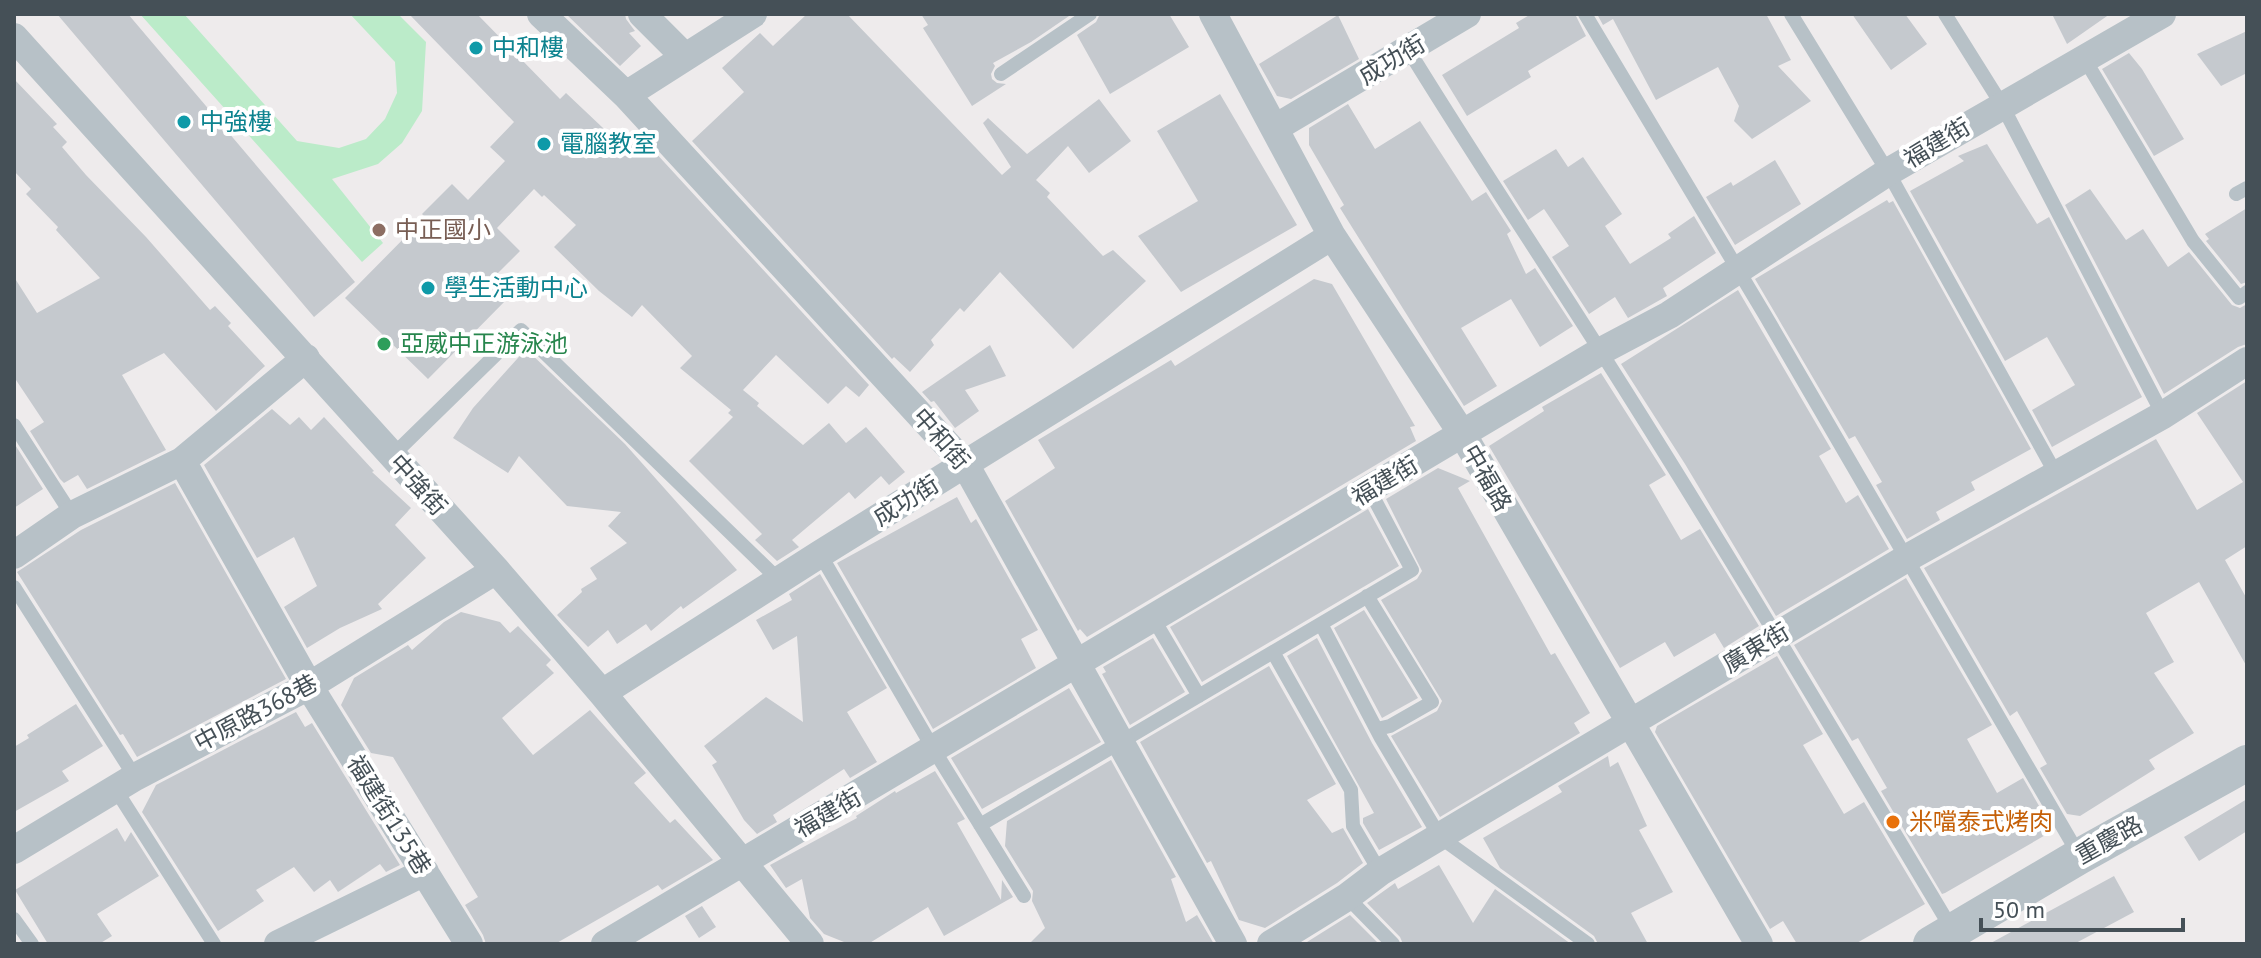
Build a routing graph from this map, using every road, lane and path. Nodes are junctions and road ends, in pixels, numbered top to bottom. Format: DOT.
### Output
graph roads {
  1 [pos="541,14"];
  2 [pos="642,14"];
  3 [pos="753,14"];
  4 [pos="1090,14"];
  5 [pos="1213,14"];
  6 [pos="1467,14"];
  7 [pos="1585,14"];
  8 [pos="1791,14"];
  9 [pos="1945,14"];
  10 [pos="2162,14"];
  11 [pos="14,37"];
  12 [pos="1409,51"];
  13 [pos="685,57"];
  14 [pos="2084,58"];
  15 [pos="1001,74"];
  16 [pos="626,95"];
  17 [pos="2002,105"];
  18 [pos="1275,128"];
  19 [pos="1888,172"];
  20 [pos="1332,236"];
  21 [pos="1738,271"];
  22 [pos="2247,292"];
  23 [pos="1601,351"];
  24 [pos="306,358"];
  25 [pos="2247,361"];
  26 [pos="2163,415"];
  27 [pos="14,425"];
  28 [pos="1463,435"];
  29 [pos="392,456"];
  30 [pos="182,461"];
  31 [pos="965,464"];
  32 [pos="2056,474"];
  33 [pos="1370,491"];
  34 [pos="72,515"];
  35 [pos="820,554"];
  36 [pos="14,555"];
  37 [pos="1907,558"];
  38 [pos="496,570"];
  39 [pos="779,580"];
  40 [pos="14,587"];
  41 [pos="1367,596"];
  42 [pos="1153,618"];
  43 [pos="1321,624"];
  44 [pos="1777,636"];
  45 [pos="1273,652"];
  46 [pos="1075,663"];
  47 [pos="309,686"];
  48 [pos="602,693"];
  49 [pos="1199,696"];
  50 [pos="1629,725"];
  51 [pos="1377,729"];
  52 [pos="1120,742"];
  53 [pos="934,750"];
  54 [pos="2247,763"];
  55 [pos="125,784"];
  56 [pos="980,825"];
  57 [pos="1440,837"];
  58 [pos="14,850"];
  59 [pos="2080,856"];
  60 [pos="743,862"];
  61 [pos="425,872"];
  62 [pos="1380,872"];
  63 [pos="1024,896"];
  64 [pos="1347,897"];
  65 [pos="14,919"];
  66 [pos="1942,938"];
  67 [pos="32,944"];
  68 [pos="214,944"];
  69 [pos="278,944"];
  70 [pos="469,944"];
  71 [pos="605,944"];
  72 [pos="810,944"];
  73 [pos="1233,944"];
  74 [pos="1271,944"];
  75 [pos="1393,944"];
  76 [pos="1588,944"];
  77 [pos="1759,944"];
  1 -- 16 [label="street, 中和街"];
  2 -- 13 [label="street"];
  3 -- 13 [label="street"];
  4 -- 15 [label="lane"];
  5 -- 18 [label="street, 中福路"];
  6 -- 12 [label="street, 成功街"];
  7 -- 21 [label="lane"];
  8 -- 19 [label="lane"];
  9 -- 17 [label="lane"];
  10 -- 14 [label="street, 福建街"];
  11 -- 24 [label="street, 中強街"];
  12 -- 18 [label="street, 成功街"];
  12 -- 23 [label="lane"];
  13 -- 16 [label="street"];
  14 -- 17 [label="street, 福建街"];
  14 -- 22 [label="lane"];
  16 -- 31 [label="street, 中和街"];
  17 -- 19 [label="street, 福建街"];
  17 -- 26 [label="lane"];
  18 -- 20 [label="street, 中福路"];
  19 -- 21 [label="street, 福建街"];
  19 -- 32 [label="lane"];
  20 -- 28 [label="street, 中福路"];
  20 -- 31 [label="street, 成功街"];
  21 -- 23 [label="street, 福建街"];
  21 -- 37 [label="lane"];
  23 -- 28 [label="street, 福建街"];
  23 -- 44 [label="lane"];
  24 -- 29 [label="street, 中強街"];
  24 -- 30 [label="street"];
  25 -- 26 [label="street, 廣東街"];
  26 -- 32 [label="street, 廣東街"];
  27 -- 34 [label="lane"];
  28 -- 33 [label="street, 福建街"];
  28 -- 50 [label="street, 中福路"];
  29 -- 38 [label="street, 中強街"];
  29 -- 39 [label="lane"];
  30 -- 34 [label="street"];
  30 -- 47 [label="street, 福建街135巷"];
  31 -- 35 [label="street, 成功街"];
  31 -- 46 [label="street, 中和街"];
  32 -- 37 [label="street, 廣東街"];
  33 -- 41 [label="lane"];
  33 -- 42 [label="street, 福建街"];
  34 -- 36 [label="street"];
  35 -- 39 [label="street, 成功街"];
  35 -- 53 [label="lane"];
  37 -- 44 [label="street, 廣東街"];
  37 -- 59 [label="lane"];
  38 -- 47 [label="street, 中原路368巷"];
  38 -- 48 [label="street, 中強街"];
  39 -- 48 [label="street, 成功街"];
  40 -- 55 [label="lane"];
  41 -- 43 [label="lane"];
  41 -- 51 [label="lane"];
  42 -- 46 [label="street, 福建街"];
  42 -- 49 [label="lane"];
  43 -- 45 [label="lane"];
  43 -- 51 [label="lane"];
  44 -- 50 [label="street, 廣東街"];
  44 -- 66 [label="lane"];
  45 -- 49 [label="lane"];
  45 -- 62 [label="lane"];
  46 -- 52 [label="street, 中和街"];
  46 -- 53 [label="street, 福建街"];
  47 -- 55 [label="street, 中原路368巷"];
  47 -- 61 [label="street, 福建街135巷"];
  48 -- 60 [label="street, 中強街"];
  49 -- 52 [label="lane"];
  50 -- 57 [label="street, 廣東街"];
  50 -- 77 [label="street, 中福路"];
  51 -- 57 [label="lane"];
  52 -- 56 [label="lane"];
  52 -- 73 [label="street, 中和街"];
  53 -- 56 [label="lane"];
  53 -- 60 [label="street, 福建街"];
  54 -- 59 [label="street, 重慶路"];
  55 -- 58 [label="street, 中原路368巷"];
  55 -- 68 [label="lane"];
  56 -- 63 [label="lane"];
  57 -- 62 [label="street, 廣東街"];
  57 -- 76 [label="lane"];
  59 -- 66 [label="street, 重慶路"];
  60 -- 71 [label="street, 福建街"];
  60 -- 72 [label="street, 中強街"];
  61 -- 69 [label="street"];
  61 -- 70 [label="street, 福建街135巷"];
  62 -- 64 [label="street, 廣東街"];
  64 -- 74 [label="street, 廣東街"];
  64 -- 75 [label="lane"];
  65 -- 67 [label="lane"];
}
